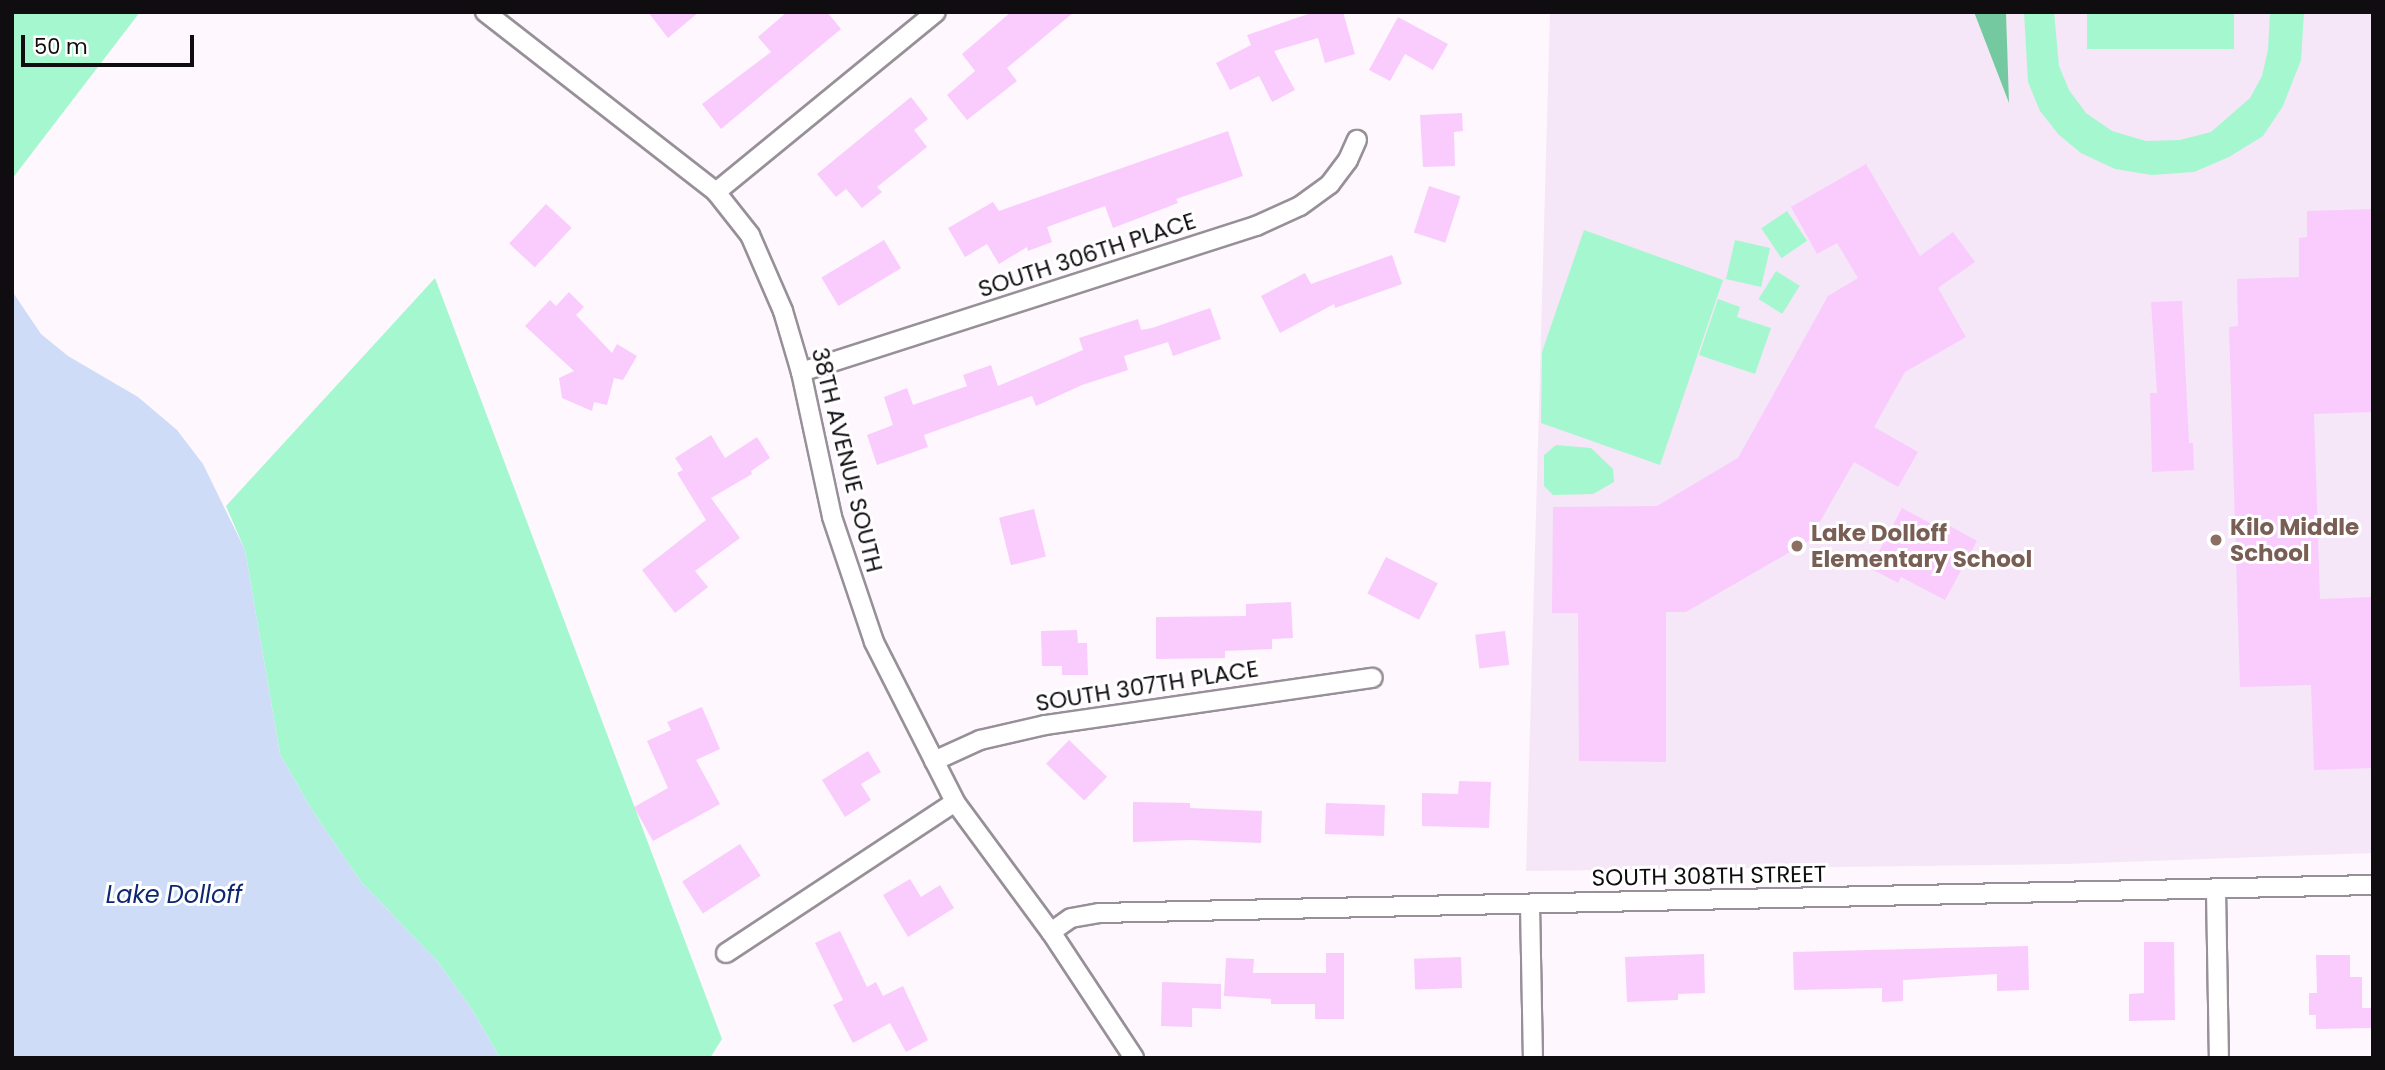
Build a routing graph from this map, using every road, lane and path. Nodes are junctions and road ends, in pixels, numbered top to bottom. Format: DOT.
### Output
graph roads {
  1 [pos="485,12"];
  2 [pos="936,12"];
  3 [pos="1357,139"];
  4 [pos="716,192"];
  5 [pos="802,372"];
  6 [pos="1373,678"];
  7 [pos="934,761"];
  8 [pos="955,802"];
  9 [pos="2373,885"];
  10 [pos="2216,890"];
  11 [pos="1530,905"];
  12 [pos="1051,932"];
  13 [pos="726,953"];
  14 [pos="1134,1058"];
  15 [pos="1533,1058"];
  16 [pos="2219,1058"];
  1 -- 4 [label="street, 38TH AVENUE SOUTH"];
  2 -- 4 [label="street"];
  3 -- 5 [label="street, SOUTH 306TH PLACE"];
  4 -- 5 [label="street, 38TH AVENUE SOUTH"];
  5 -- 7 [label="street, 38TH AVENUE SOUTH"];
  6 -- 7 [label="street, SOUTH 307TH PLACE"];
  7 -- 8 [label="street, 38TH AVENUE SOUTH"];
  8 -- 12 [label="street, 38TH AVENUE SOUTH"];
  8 -- 13 [label="street"];
  9 -- 10 [label="street, SOUTH 308TH STREET"];
  10 -- 11 [label="street, SOUTH 308TH STREET"];
  10 -- 16 [label="street"];
  11 -- 12 [label="street, SOUTH 308TH STREET"];
  11 -- 15 [label="street"];
  12 -- 14 [label="street, 38TH AVENUE SOUTH"];
}
